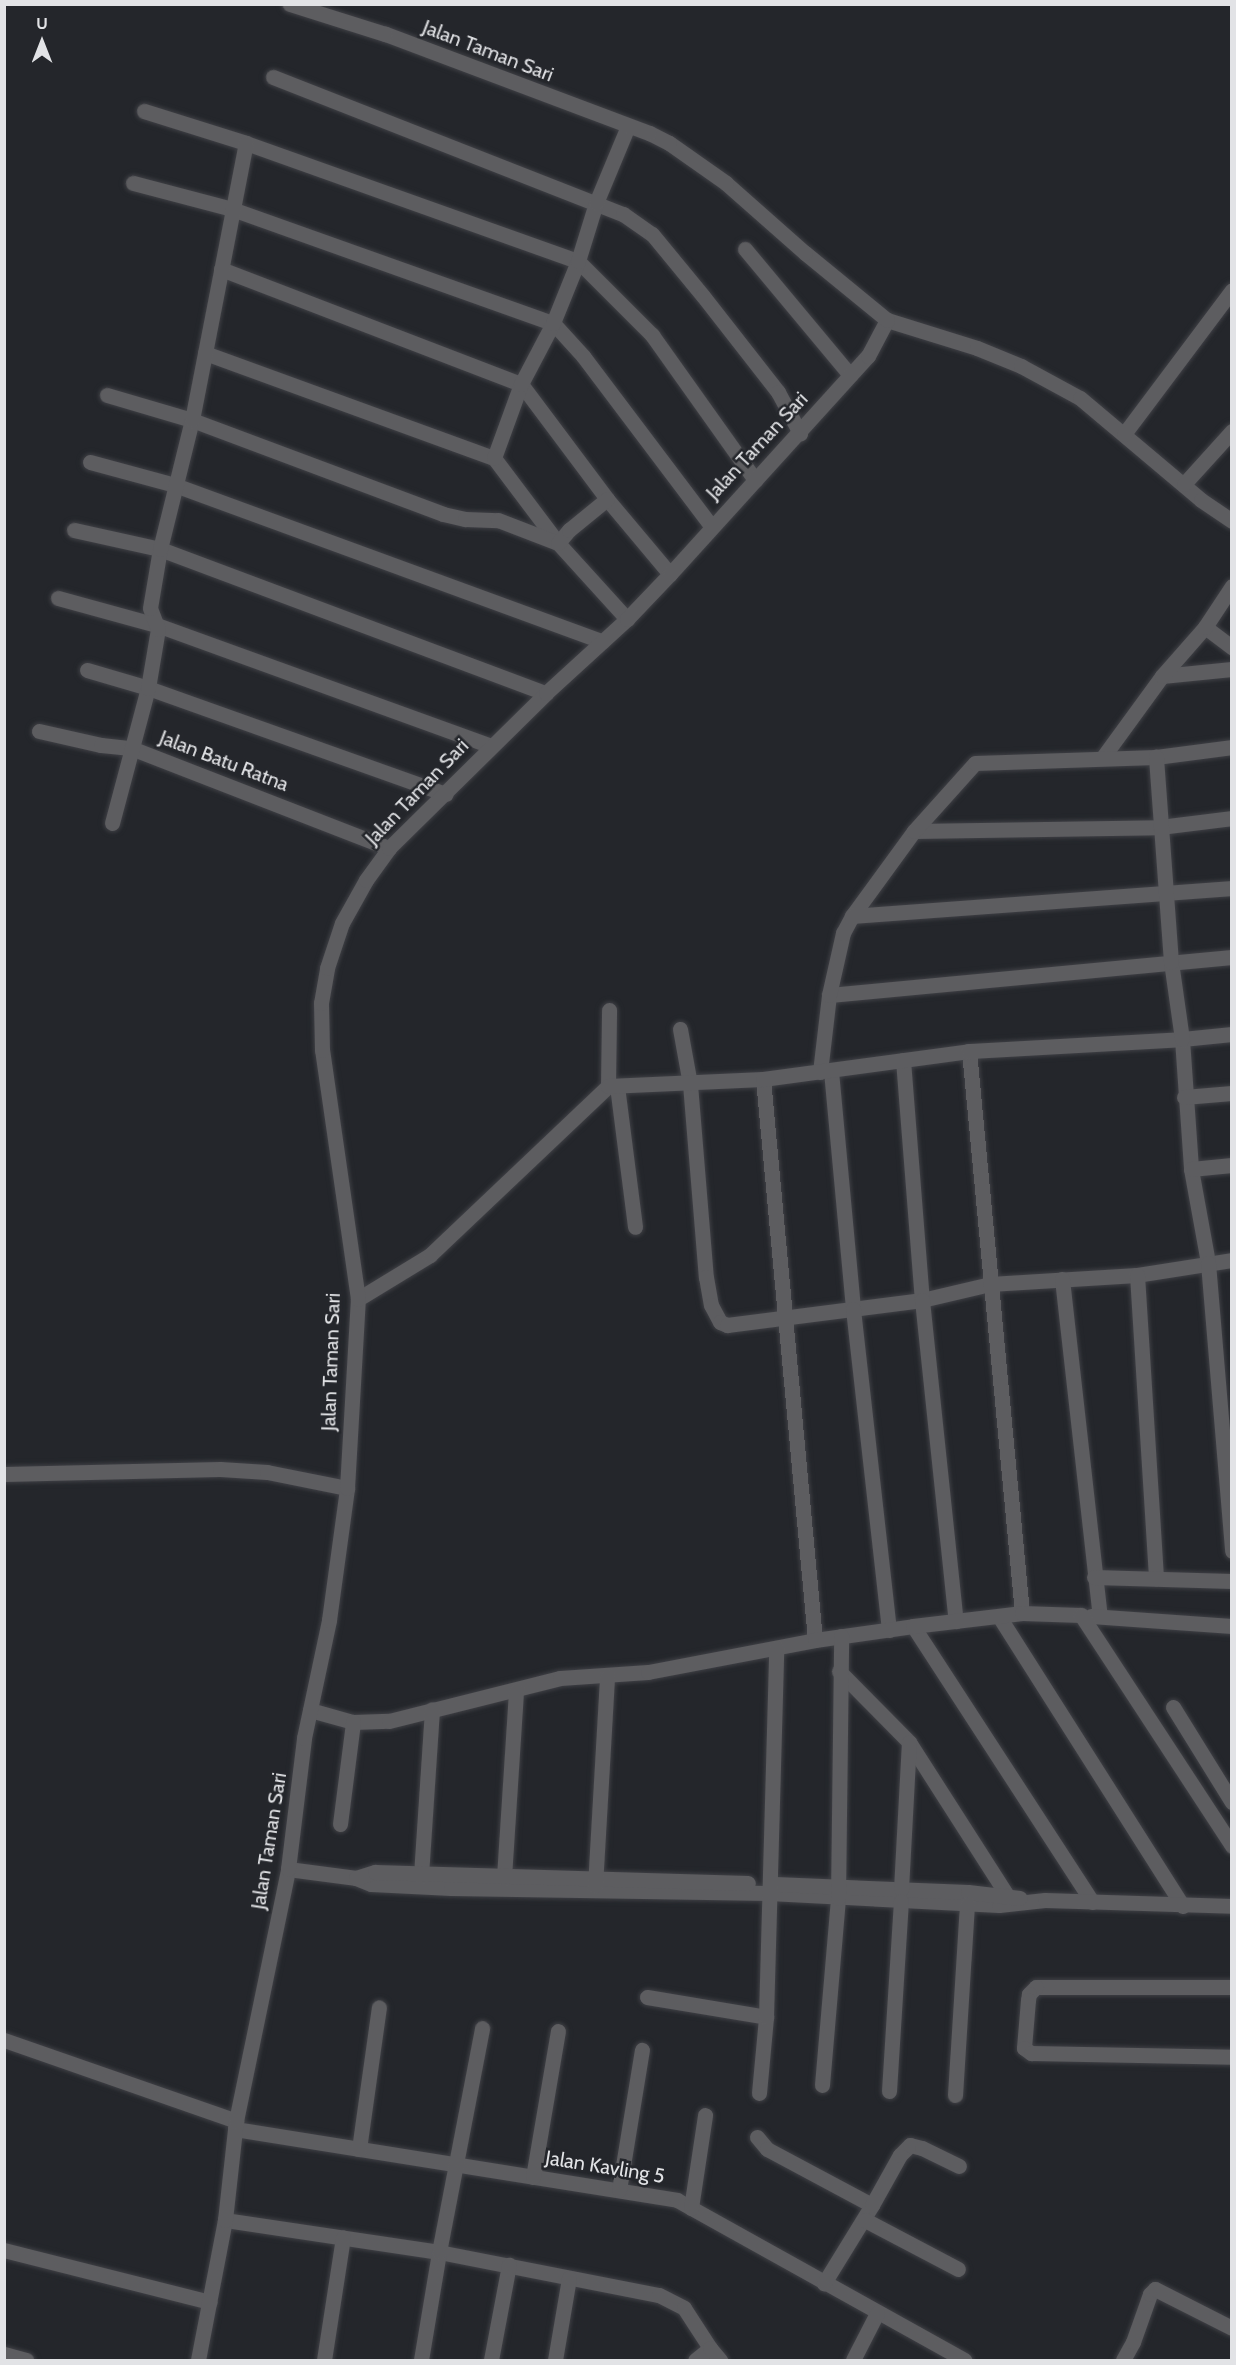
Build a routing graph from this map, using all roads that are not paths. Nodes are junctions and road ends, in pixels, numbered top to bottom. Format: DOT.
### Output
graph roads {
  1 [pos="290,4"];
  2 [pos="273,77"];
  3 [pos="144,111"];
  4 [pos="628,126"];
  5 [pos="246,143"];
  6 [pos="134,183"];
  7 [pos="596,203"];
  8 [pos="231,209"];
  9 [pos="745,249"];
  10 [pos="578,261"];
  11 [pos="221,269"];
  12 [pos="1232,291"];
  13 [pos="887,320"];
  14 [pos="553,323"];
  15 [pos="205,353"];
  16 [pos="850,375"];
  17 [pos="522,384"];
  18 [pos="107,395"];
  19 [pos="192,420"];
  20 [pos="1232,431"];
  21 [pos="800,433"];
  22 [pos="1124,434"];
  23 [pos="489,456"];
  24 [pos="90,462"];
  25 [pos="755,480"];
  26 [pos="175,484"];
  27 [pos="1184,484"];
  28 [pos="607,500"];
  29 [pos="1232,521"];
  30 [pos="711,526"];
  31 [pos="74,530"];
  32 [pos="558,543"];
  33 [pos="160,549"];
  34 [pos="670,574"];
  35 [pos="1232,586"];
  36 [pos="58,598"];
  37 [pos="627,619"];
  38 [pos="157,625"];
  39 [pos="1205,627"];
  40 [pos="602,641"];
  41 [pos="1232,647"];
  42 [pos="1232,669"];
  43 [pos="87,670"];
  44 [pos="1162,676"];
  45 [pos="148,688"];
  46 [pos="546,693"];
  47 [pos="39,730"];
  48 [pos="491,746"];
  49 [pos="1232,747"];
  50 [pos="131,748"];
  51 [pos="1103,758"];
  52 [pos="1156,758"];
  53 [pos="446,794"];
  54 [pos="1232,818"];
  55 [pos="112,823"];
  56 [pos="1160,828"];
  57 [pos="914,831"];
  58 [pos="389,848"];
  59 [pos="1232,888"];
  60 [pos="1165,893"];
  61 [pos="852,916"];
  62 [pos="1232,957"];
  63 [pos="1171,962"];
  64 [pos="830,995"];
  65 [pos="609,1010"];
  66 [pos="680,1029"];
  67 [pos="1232,1034"];
  68 [pos="1182,1039"];
  69 [pos="969,1052"];
  70 [pos="903,1060"];
  71 [pos="825,1072"];
  72 [pos="763,1079"];
  73 [pos="690,1083"];
  74 [pos="613,1086"];
  75 [pos="1232,1092"];
  76 [pos="1184,1097"];
  77 [pos="1232,1166"];
  78 [pos="1191,1169"];
  79 [pos="635,1227"];
  80 [pos="1232,1260"];
  81 [pos="1208,1263"];
  82 [pos="1137,1275"];
  83 [pos="1062,1279"];
  84 [pos="990,1284"];
  85 [pos="358,1299"];
  86 [pos="922,1300"];
  87 [pos="853,1309"];
  88 [pos="784,1318"];
  89 [pos="4,1474"];
  90 [pos="347,1488"];
  91 [pos="1232,1551"];
  92 [pos="1094,1577"];
  93 [pos="1156,1578"];
  94 [pos="1232,1581"];
  95 [pos="1022,1613"];
  96 [pos="1081,1615"];
  97 [pos="1100,1616"];
  98 [pos="1000,1618"];
  99 [pos="956,1621"];
  100 [pos="914,1626"];
  101 [pos="1232,1626"];
  102 [pos="889,1630"];
  103 [pos="841,1636"];
  104 [pos="815,1640"];
  105 [pos="776,1648"];
  106 [pos="839,1671"];
  107 [pos="607,1676"];
  108 [pos="516,1690"];
  109 [pos="1173,1707"];
  110 [pos="432,1709"];
  111 [pos="310,1710"];
  112 [pos="353,1722"];
  113 [pos="909,1742"];
  114 [pos="1232,1802"];
  115 [pos="340,1824"];
  116 [pos="1232,1845"];
  117 [pos="288,1869"];
  118 [pos="421,1875"];
  119 [pos="504,1877"];
  120 [pos="356,1878"];
  121 [pos="452,1882"];
  122 [pos="545,1885"];
  123 [pos="595,1885"];
  124 [pos="770,1889"];
  125 [pos="838,1892"];
  126 [pos="901,1895"];
  127 [pos="1007,1900"];
  128 [pos="1092,1902"];
  129 [pos="967,1904"];
  130 [pos="1184,1906"];
  131 [pos="1232,1906"];
  132 [pos="1232,1987"];
  133 [pos="647,1997"];
  134 [pos="379,2007"];
  135 [pos="766,2017"];
  136 [pos="482,2028"];
  137 [pos="558,2031"];
  138 [pos="4,2040"];
  139 [pos="642,2050"];
  140 [pos="1232,2057"];
  141 [pos="822,2085"];
  142 [pos="889,2091"];
  143 [pos="759,2093"];
  144 [pos="955,2095"];
  145 [pos="705,2115"];
  146 [pos="236,2125"];
  147 [pos="756,2136"];
  148 [pos="359,2149"];
  149 [pos="455,2164"];
  150 [pos="959,2166"];
  151 [pos="533,2177"];
  152 [pos="619,2190"];
  153 [pos="872,2205"];
  154 [pos="691,2208"];
  155 [pos="225,2220"];
  156 [pos="865,2220"];
  157 [pos="343,2237"];
  158 [pos="4,2250"];
  159 [pos="439,2252"];
  160 [pos="509,2265"];
  161 [pos="958,2269"];
  162 [pos="569,2278"];
  163 [pos="824,2283"];
  164 [pos="210,2302"];
  165 [pos="877,2313"];
  166 [pos="1232,2328"];
  167 [pos="710,2348"];
  168 [pos="4,2354"];
  169 [pos="26,2361"];
  170 [pos="198,2361"];
  171 [pos="324,2361"];
  172 [pos="421,2361"];
  173 [pos="491,2361"];
  174 [pos="555,2361"];
  175 [pos="695,2361"];
  176 [pos="720,2361"];
  177 [pos="853,2361"];
  178 [pos="965,2361"];
  179 [pos="1123,2361"];
  1 -- 4 [label="street, Jalan Taman Sari"];
  2 -- 7 [label="street"];
  3 -- 5 [label="street"];
  4 -- 7 [label="street"];
  4 -- 13 [label="street, Jalan Taman Sari"];
  5 -- 8 [label="street"];
  5 -- 10 [label="street"];
  6 -- 8 [label="street"];
  7 -- 10 [label="street"];
  7 -- 21 [label="street"];
  8 -- 11 [label="street"];
  8 -- 14 [label="street"];
  9 -- 16 [label="street"];
  10 -- 14 [label="street"];
  10 -- 25 [label="street"];
  11 -- 15 [label="street"];
  11 -- 17 [label="street"];
  12 -- 22 [label="street"];
  13 -- 16 [label="street, Jalan Taman Sari"];
  13 -- 22 [label="street"];
  14 -- 17 [label="street"];
  14 -- 30 [label="street"];
  15 -- 19 [label="street"];
  15 -- 23 [label="street"];
  16 -- 21 [label="street, Jalan Taman Sari"];
  17 -- 23 [label="street"];
  17 -- 28 [label="street"];
  18 -- 19 [label="street"];
  19 -- 26 [label="street"];
  19 -- 32 [label="street"];
  20 -- 27 [label="street"];
  21 -- 25 [label="street, Jalan Taman Sari"];
  22 -- 27 [label="street"];
  23 -- 32 [label="street"];
  24 -- 26 [label="street"];
  25 -- 30 [label="street, Jalan Taman Sari"];
  26 -- 33 [label="street"];
  26 -- 40 [label="street"];
  27 -- 29 [label="street"];
  28 -- 32 [label="street"];
  28 -- 34 [label="street"];
  30 -- 34 [label="street, Jalan Taman Sari"];
  31 -- 33 [label="street"];
  32 -- 37 [label="street"];
  33 -- 38 [label="street"];
  33 -- 46 [label="street"];
  34 -- 37 [label="street, Jalan Taman Sari"];
  35 -- 39 [label="street"];
  36 -- 38 [label="street"];
  37 -- 40 [label="street, Jalan Taman Sari"];
  38 -- 45 [label="street"];
  38 -- 48 [label="street"];
  39 -- 41 [label="street"];
  39 -- 44 [label="street"];
  40 -- 46 [label="street, Jalan Taman Sari"];
  42 -- 44 [label="street"];
  43 -- 45 [label="street"];
  44 -- 51 [label="street"];
  45 -- 50 [label="street"];
  45 -- 53 [label="street"];
  46 -- 48 [label="street, Jalan Taman Sari"];
  47 -- 50 [label="street, Jalan Batu Ratna"];
  48 -- 53 [label="street, Jalan Taman Sari"];
  49 -- 52 [label="street"];
  50 -- 55 [label="street"];
  50 -- 58 [label="street, Jalan Batu Ratna"];
  51 -- 52 [label="street"];
  51 -- 57 [label="street"];
  52 -- 56 [label="street"];
  53 -- 58 [label="street, Jalan Taman Sari"];
  54 -- 56 [label="street"];
  56 -- 57 [label="street"];
  56 -- 60 [label="street"];
  57 -- 61 [label="street"];
  58 -- 85 [label="street, Jalan Taman Sari"];
  59 -- 60 [label="street"];
  60 -- 61 [label="street"];
  60 -- 63 [label="street"];
  61 -- 64 [label="street"];
  62 -- 63 [label="street"];
  63 -- 64 [label="street"];
  63 -- 68 [label="street"];
  64 -- 71 [label="street"];
  65 -- 74 [label="street"];
  66 -- 73 [label="street"];
  67 -- 68 [label="street"];
  68 -- 69 [label="street"];
  68 -- 76 [label="street"];
  69 -- 70 [label="street"];
  69 -- 84 [label="street"];
  70 -- 71 [label="street"];
  70 -- 86 [label="street"];
  71 -- 72 [label="street"];
  71 -- 87 [label="street"];
  72 -- 73 [label="street"];
  72 -- 88 [label="street"];
  73 -- 74 [label="street"];
  73 -- 88 [label="street"];
  74 -- 79 [label="street"];
  74 -- 85 [label="street"];
  75 -- 76 [label="street"];
  76 -- 78 [label="street"];
  77 -- 78 [label="street"];
  78 -- 81 [label="street"];
  80 -- 81 [label="street"];
  81 -- 82 [label="street"];
  81 -- 91 [label="street"];
  82 -- 83 [label="street"];
  82 -- 93 [label="street"];
  83 -- 84 [label="street"];
  83 -- 92 [label="street"];
  84 -- 86 [label="street"];
  84 -- 95 [label="street"];
  85 -- 90 [label="street, Jalan Taman Sari"];
  86 -- 87 [label="street"];
  86 -- 99 [label="street"];
  87 -- 88 [label="street"];
  87 -- 102 [label="street"];
  88 -- 104 [label="street"];
  89 -- 90 [label="street"];
  90 -- 111 [label="street, Jalan Taman Sari"];
  92 -- 93 [label="street"];
  92 -- 97 [label="street"];
  93 -- 94 [label="street"];
  95 -- 96 [label="street"];
  95 -- 98 [label="street"];
  96 -- 97 [label="street"];
  96 -- 116 [label="street"];
  97 -- 101 [label="street"];
  98 -- 99 [label="street"];
  98 -- 130 [label="street"];
  99 -- 100 [label="street"];
  100 -- 102 [label="street"];
  100 -- 128 [label="street"];
  102 -- 103 [label="street"];
  103 -- 104 [label="street"];
  103 -- 106 [label="street"];
  104 -- 105 [label="street"];
  105 -- 107 [label="street"];
  105 -- 124 [label="street"];
  106 -- 113 [label="street"];
  106 -- 125 [label="street"];
  107 -- 108 [label="street"];
  107 -- 123 [label="street"];
  108 -- 110 [label="street"];
  108 -- 119 [label="street"];
  109 -- 114 [label="street"];
  110 -- 112 [label="street"];
  110 -- 118 [label="street"];
  111 -- 112 [label="street"];
  111 -- 117 [label="street, Jalan Taman Sari"];
  112 -- 115 [label="street"];
  113 -- 126 [label="street"];
  113 -- 127 [label="street"];
  117 -- 120 [label="street"];
  117 -- 146 [label="street, Jalan Taman Sari"];
  118 -- 120 [label="street"];
  118 -- 121 [label="street"];
  119 -- 121 [label="street"];
  119 -- 122 [label="street"];
  120 -- 121 [label="street"];
  121 -- 122 [label="street"];
  122 -- 123 [label="street"];
  123 -- 124 [label="street"];
  124 -- 125 [label="street"];
  124 -- 135 [label="street"];
  125 -- 126 [label="street"];
  125 -- 141 [label="street"];
  126 -- 127 [label="street"];
  126 -- 129 [label="street"];
  126 -- 142 [label="street"];
  127 -- 128 [label="street"];
  127 -- 129 [label="street"];
  128 -- 130 [label="street"];
  129 -- 144 [label="street"];
  130 -- 131 [label="street"];
  132 -- 140 [label="street"];
  133 -- 135 [label="street"];
  134 -- 148 [label="street"];
  135 -- 143 [label="street"];
  136 -- 149 [label="street"];
  137 -- 151 [label="street"];
  138 -- 146 [label="street, Jalan Kavling 5"];
  139 -- 152 [label="street"];
  145 -- 154 [label="street"];
  146 -- 148 [label="street, Jalan Kavling 5"];
  146 -- 155 [label="street, Jalan Taman Sari"];
  147 -- 153 [label="street"];
  148 -- 149 [label="street, Jalan Kavling 5"];
  149 -- 151 [label="street, Jalan Kavling 5"];
  149 -- 159 [label="street"];
  150 -- 153 [label="street"];
  151 -- 152 [label="street, Jalan Kavling 5"];
  152 -- 154 [label="street, Jalan Kavling 5"];
  153 -- 156 [label="street"];
  154 -- 163 [label="street, Jalan Kavling 5"];
  155 -- 157 [label="street"];
  155 -- 164 [label="street, Jalan Taman Sari"];
  156 -- 161 [label="street"];
  156 -- 163 [label="street"];
  157 -- 159 [label="street"];
  157 -- 171 [label="street"];
  158 -- 164 [label="street"];
  159 -- 160 [label="street"];
  159 -- 172 [label="street"];
  160 -- 162 [label="street"];
  160 -- 173 [label="street"];
  162 -- 167 [label="street"];
  162 -- 174 [label="street"];
  163 -- 165 [label="street, Jalan Kavling 5"];
  164 -- 170 [label="street, Jalan Taman Sari"];
  165 -- 177 [label="street"];
  165 -- 178 [label="street, Jalan Kavling 5"];
  166 -- 179 [label="street"];
  167 -- 175 [label="street"];
  167 -- 176 [label="street"];
  168 -- 169 [label="street"];
}
